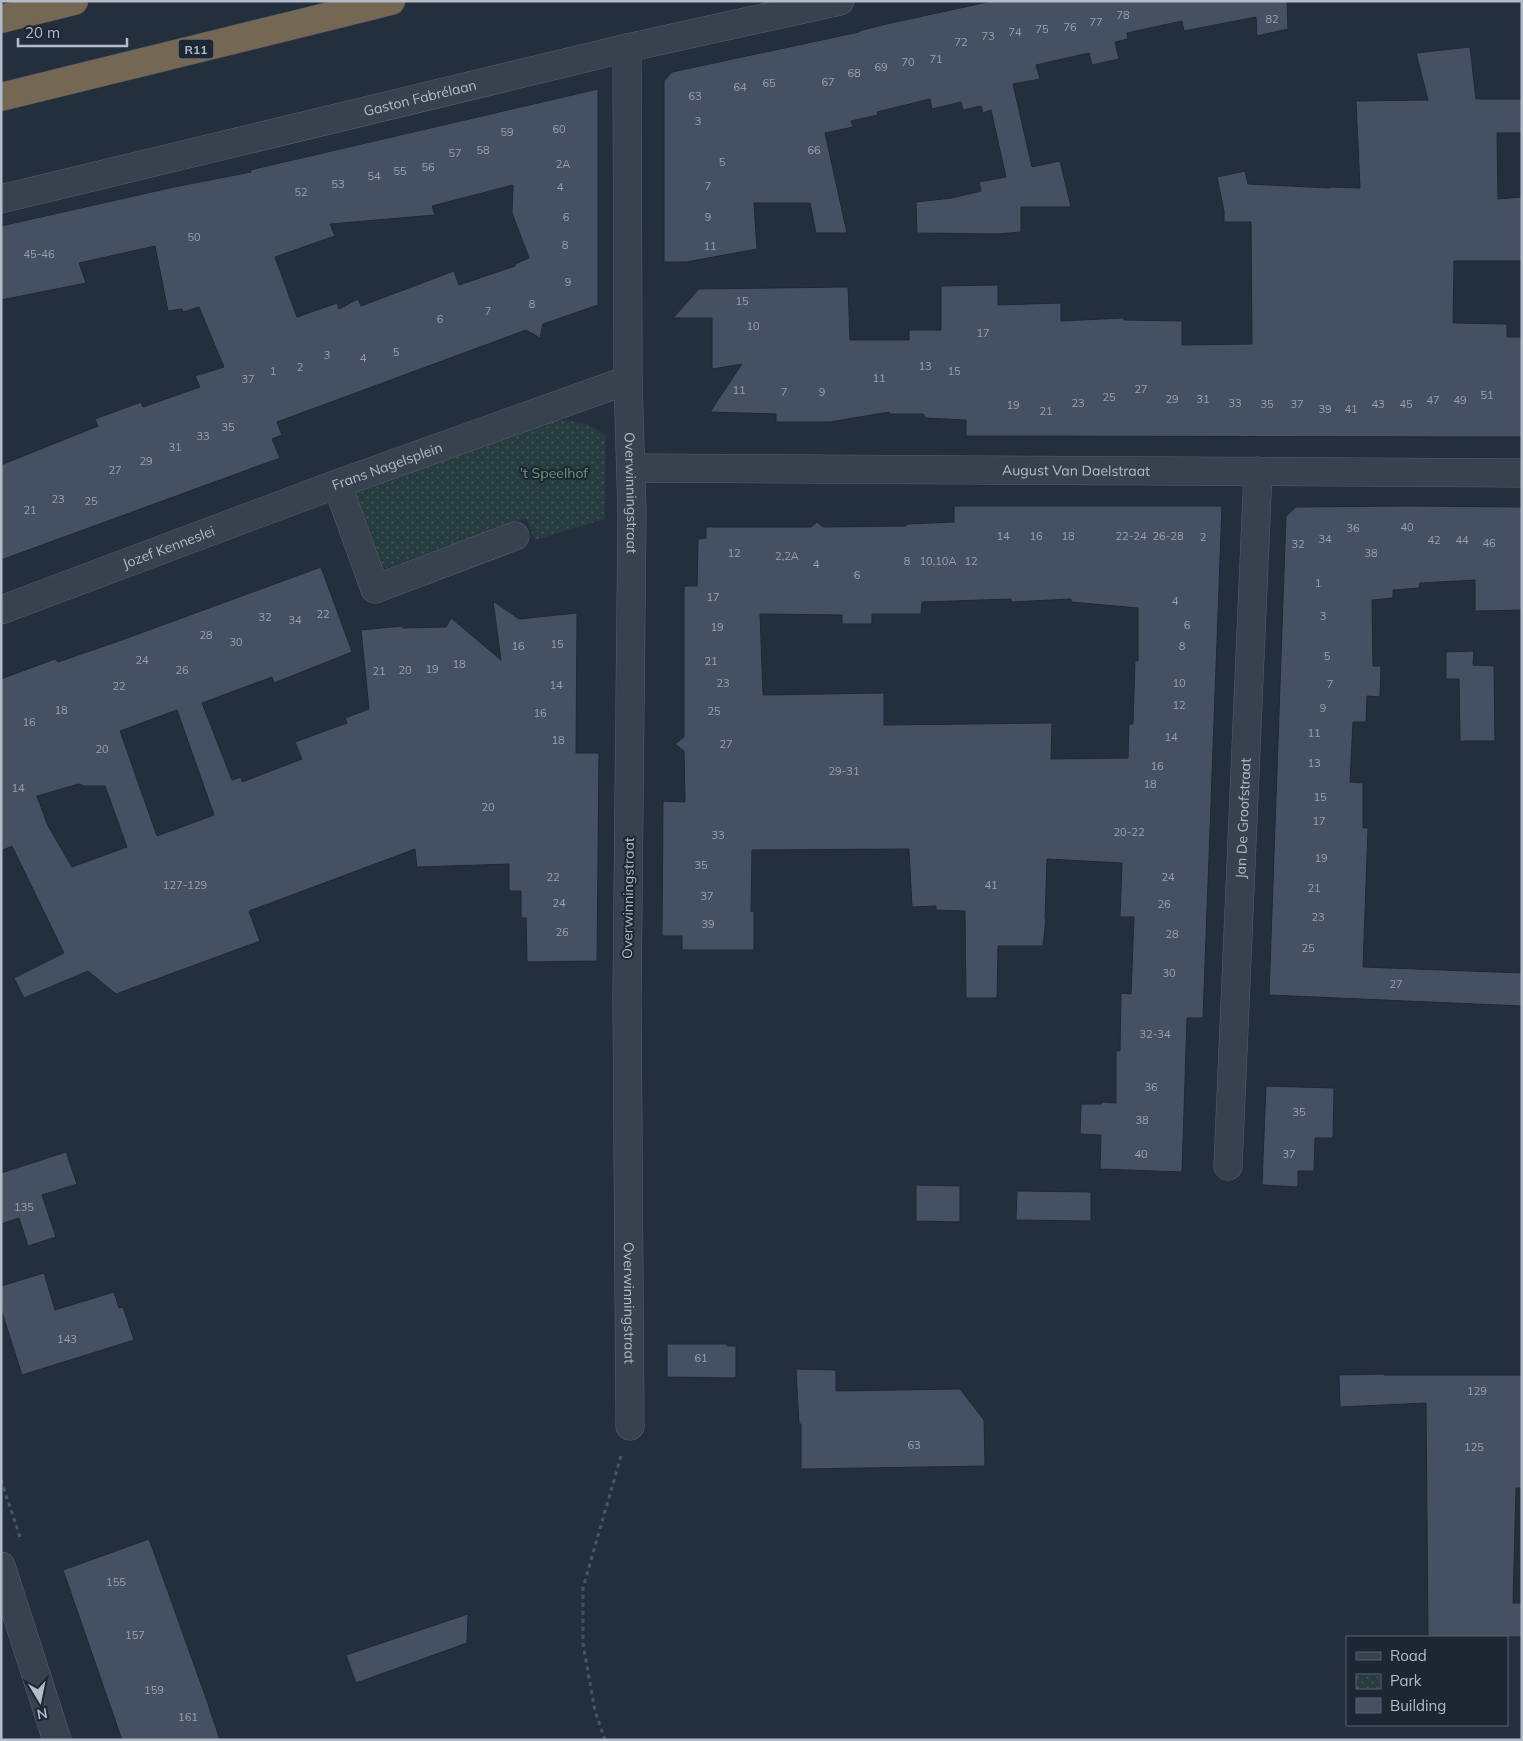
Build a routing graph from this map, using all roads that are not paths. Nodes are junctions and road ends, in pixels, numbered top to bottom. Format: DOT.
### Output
graph roads {
  1 [pos="74,1"];
  2 [pos="391,1"];
  3 [pos="840,1"];
  4 [pos="1,19"];
  5 [pos="627,48"];
  6 [pos="1,97"];
  7 [pos="1,199"];
  8 [pos="628,380"];
  9 [pos="632,468"];
  10 [pos="1258,471"];
  11 [pos="1522,474"];
  12 [pos="337,484"];
  13 [pos="515,536"];
  14 [pos="1,610"];
  15 [pos="1228,1166"];
  16 [pos="630,1426"];
  17 [pos="1,1566"];
  18 [pos="57,1740"];
  1 -- 4 [label="highway"];
  2 -- 6 [label="highway, R11"];
  3 -- 5 [label="street, Gaston Fabrélaan"];
  5 -- 7 [label="street, Gaston Fabrélaan"];
  5 -- 8 [label="street, Overwinningstraat"];
  8 -- 9 [label="street, Overwinningstraat"];
  8 -- 12 [label="street, Frans Nagelsplein"];
  9 -- 10 [label="street, August Van Daelstraat"];
  9 -- 16 [label="street, Overwinningstraat"];
  10 -- 11 [label="street, August Van Daelstraat"];
  10 -- 15 [label="street, Jan De Groofstraat"];
  12 -- 13 [label="street, Frans Nagelsplein"];
  12 -- 14 [label="street, Jozef Kenneslei"];
  17 -- 18 [label="street"];
}
